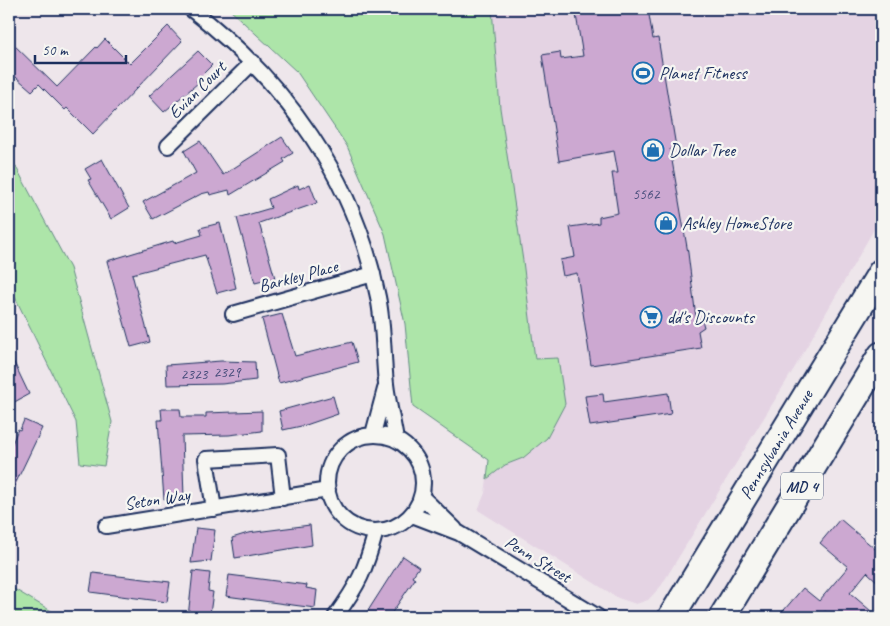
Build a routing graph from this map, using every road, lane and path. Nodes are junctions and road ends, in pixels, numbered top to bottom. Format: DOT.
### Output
graph roads {
  1 [pos="190,9"];
  2 [pos="253,62"];
  3 [pos="168,146"];
  4 [pos="881,272"];
  5 [pos="373,274"];
  6 [pos="233,314"];
  7 [pos="881,356"];
  8 [pos="386,384"];
  9 [pos="373,434"];
  10 [pos="396,440"];
  11 [pos="328,490"];
  12 [pos="422,496"];
  13 [pos="283,498"];
  14 [pos="214,509"];
  15 [pos="412,515"];
  16 [pos="106,526"];
  17 [pos="376,531"];
  18 [pos="459,533"];
  19 [pos="676,609"];
  20 [pos="335,617"];
  21 [pos="598,617"];
  22 [pos="660,617"];
  23 [pos="722,617"];
  1 -- 2 [label="street"];
  2 -- 3 [label="street, Evian Court"];
  2 -- 5 [label="street"];
  4 -- 19 [label="highway, Pennsylvania Avenue / MD 4"];
  5 -- 6 [label="street, Barkley Place"];
  5 -- 8 [label="street"];
  7 -- 23 [label="highway, MD 4"];
  8 -- 9 [label="street"];
  8 -- 10 [label="street"];
  9 -- 10 [label="street"];
  9 -- 11 [label="street"];
  10 -- 12 [label="street"];
  11 -- 13 [label="street, Seton Way"];
  11 -- 17 [label="street"];
  12 -- 15 [label="street"];
  12 -- 18 [label="street, Penn Street"];
  13 -- 14 [label="street, Seton Way"];
  13 -- 14 [label="street, Seton Way"];
  14 -- 16 [label="street, Seton Way"];
  15 -- 17 [label="street"];
  15 -- 18 [label="street, Penn Street"];
  17 -- 20 [label="street"];
  18 -- 21 [label="street, Penn Street"];
  19 -- 22 [label="highway"];
}
